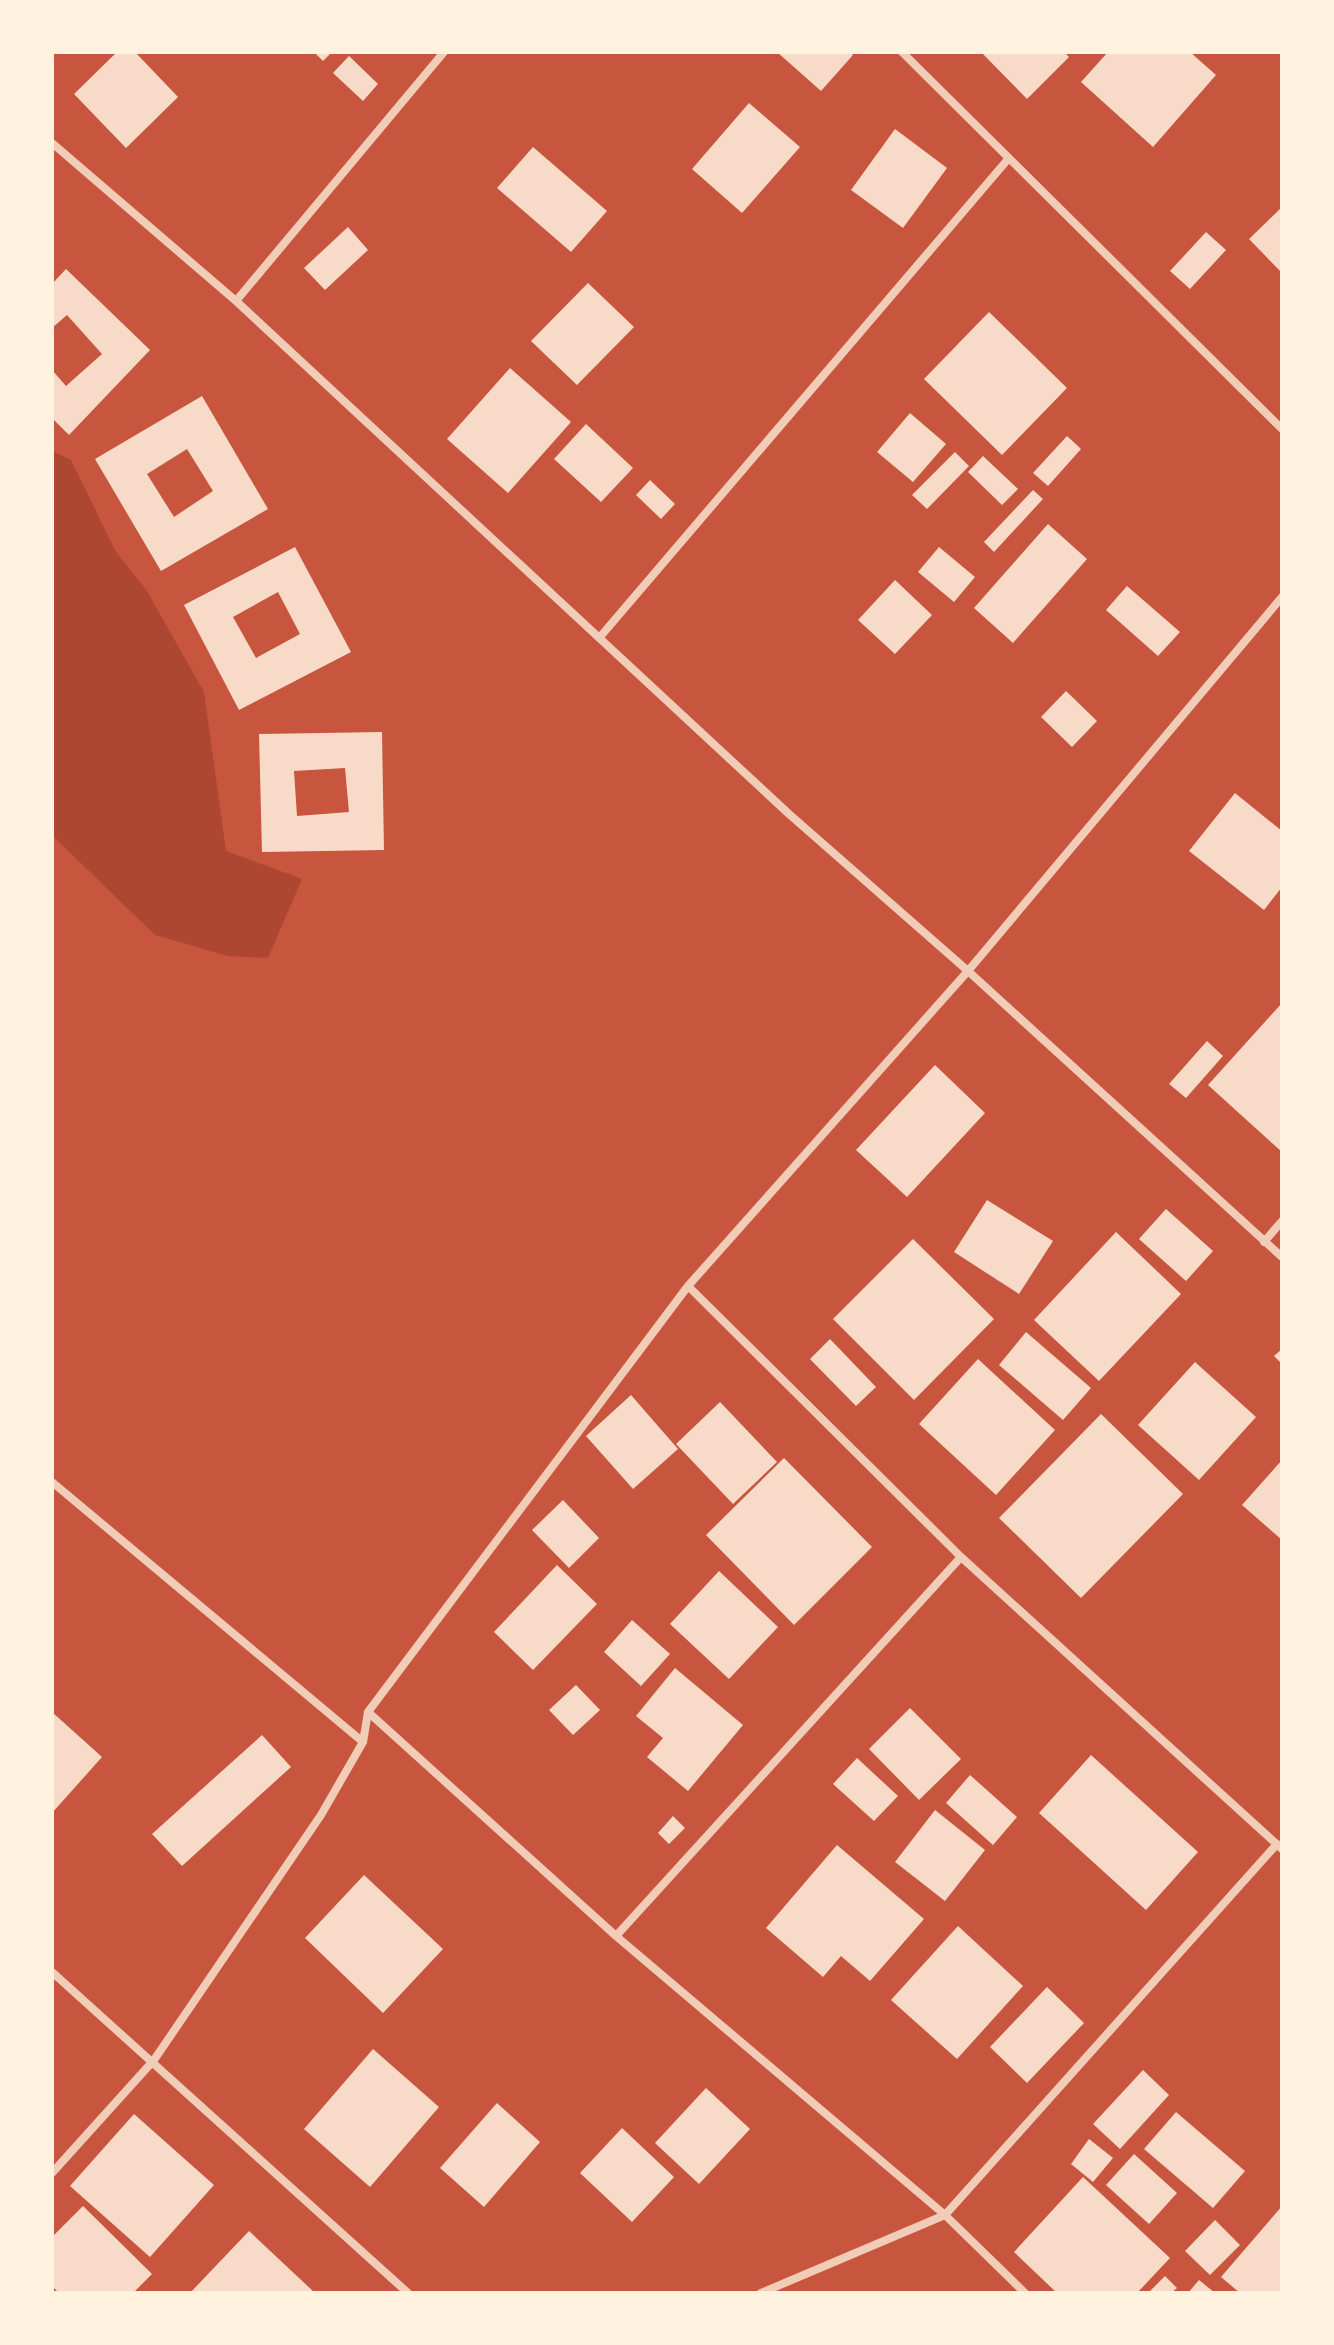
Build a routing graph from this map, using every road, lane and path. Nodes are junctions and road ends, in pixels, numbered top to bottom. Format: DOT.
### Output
graph roads {
  1 [pos="444,52"];
  2 [pos="902,52"];
  3 [pos="52,143"];
  4 [pos="1009,158"];
  5 [pos="236,301"];
  6 [pos="1282,429"];
  7 [pos="1282,597"];
  8 [pos="600,637"];
  9 [pos="968,971"];
  10 [pos="1282,1221"];
  11 [pos="1264,1242"];
  12 [pos="1282,1257"];
  13 [pos="688,1286"];
  14 [pos="52,1482"];
  15 [pos="961,1557"];
  16 [pos="368,1712"];
  17 [pos="363,1742"];
  18 [pos="1279,1847"];
  19 [pos="616,1936"];
  20 [pos="52,1972"];
  21 [pos="154,2060"];
  22 [pos="52,2173"];
  23 [pos="945,2215"];
  24 [pos="408,2293"];
  25 [pos="761,2293"];
  26 [pos="1025,2293"];
  1 -- 5 [label="street"];
  2 -- 4 [label="street"];
  3 -- 5 [label="street"];
  4 -- 6 [label="street"];
  4 -- 8 [label="street"];
  5 -- 8 [label="street"];
  7 -- 9 [label="street"];
  8 -- 9 [label="street"];
  9 -- 11 [label="street"];
  9 -- 13 [label="street"];
  10 -- 11 [label="street"];
  11 -- 12 [label="street"];
  13 -- 15 [label="street"];
  13 -- 16 [label="street"];
  14 -- 17 [label="street"];
  15 -- 18 [label="street"];
  15 -- 19 [label="street"];
  16 -- 17 [label="street"];
  16 -- 19 [label="street"];
  17 -- 21 [label="street"];
  18 -- 23 [label="street"];
  19 -- 23 [label="street"];
  20 -- 21 [label="street"];
  21 -- 22 [label="street"];
  21 -- 24 [label="street"];
  23 -- 25 [label="street"];
  23 -- 26 [label="street"];
}
